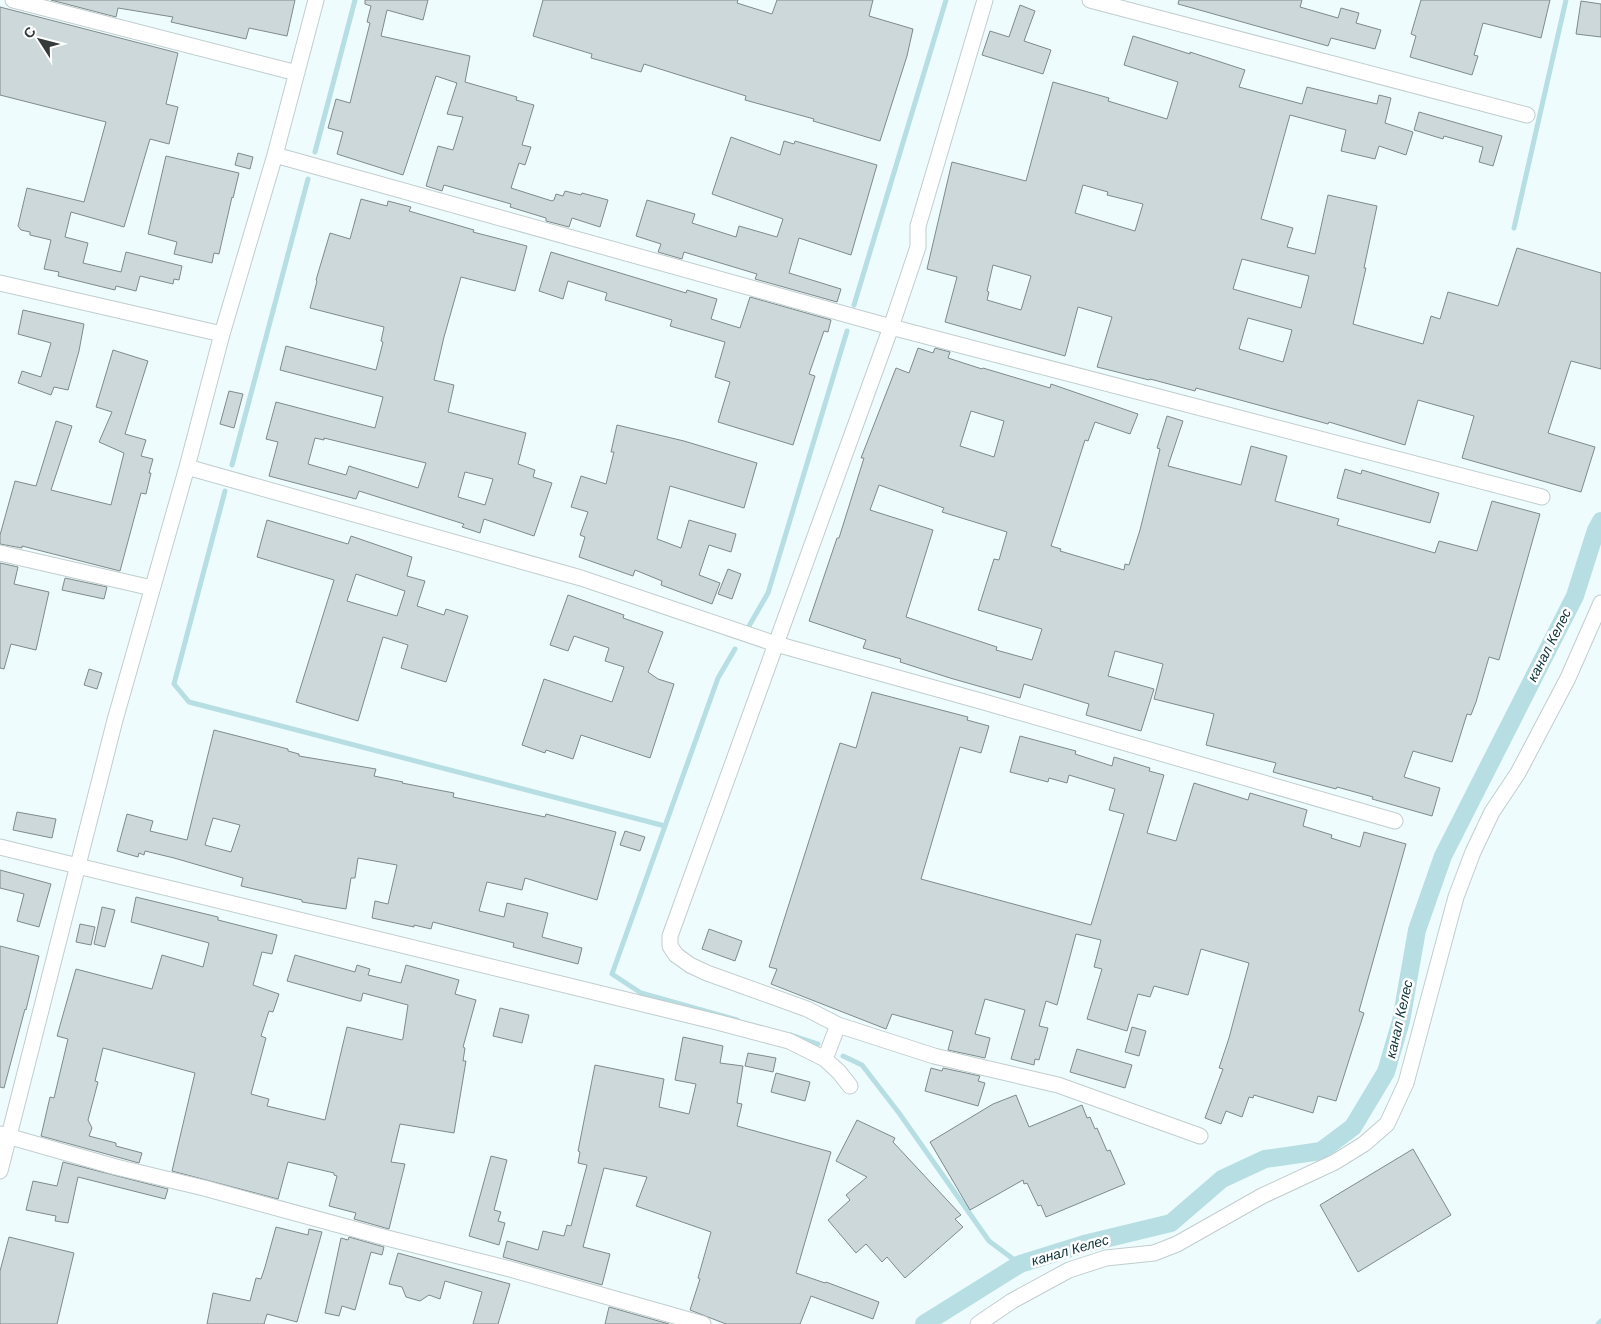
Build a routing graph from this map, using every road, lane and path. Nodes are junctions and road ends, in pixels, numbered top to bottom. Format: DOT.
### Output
graph roads {
  1 [pos="13,0"];
  2 [pos="316,0"];
  3 [pos="985,0"];
  4 [pos="1090,0"];
  5 [pos="297,73"];
  6 [pos="1527,114"];
  7 [pos="275,155"];
  8 [pos="0,283"];
  9 [pos="891,327"];
  10 [pos="222,334"];
  11 [pos="187,467"];
  12 [pos="1542,497"];
  13 [pos="0,552"];
  14 [pos="152,588"];
  15 [pos="1601,603"];
  16 [pos="776,644"];
  17 [pos="1394,821"];
  18 [pos="0,847"];
  19 [pos="77,866"];
  20 [pos="838,1025"];
  21 [pos="825,1059"];
  22 [pos="850,1086"];
  23 [pos="4,1135"];
  24 [pos="1200,1136"];
  25 [pos="0,1171"];
  26 [pos="703,1324"];
  27 [pos="978,1324"];
  1 -- 5 [label="street"];
  2 -- 5 [label="street"];
  3 -- 9 [label="street"];
  4 -- 6 [label="street"];
  5 -- 7 [label="street"];
  7 -- 9 [label="street"];
  7 -- 10 [label="street"];
  8 -- 10 [label="street"];
  9 -- 12 [label="street"];
  9 -- 16 [label="street"];
  10 -- 11 [label="street"];
  11 -- 14 [label="street"];
  11 -- 16 [label="street"];
  13 -- 14 [label="street"];
  14 -- 19 [label="street"];
  15 -- 27 [label="street"];
  16 -- 17 [label="street"];
  16 -- 20 [label="street"];
  18 -- 19 [label="street"];
  19 -- 21 [label="street"];
  19 -- 23 [label="street"];
  20 -- 21 [label="street"];
  20 -- 24 [label="street"];
  21 -- 22 [label="street"];
  23 -- 25 [label="street"];
  23 -- 26 [label="street"];
}
